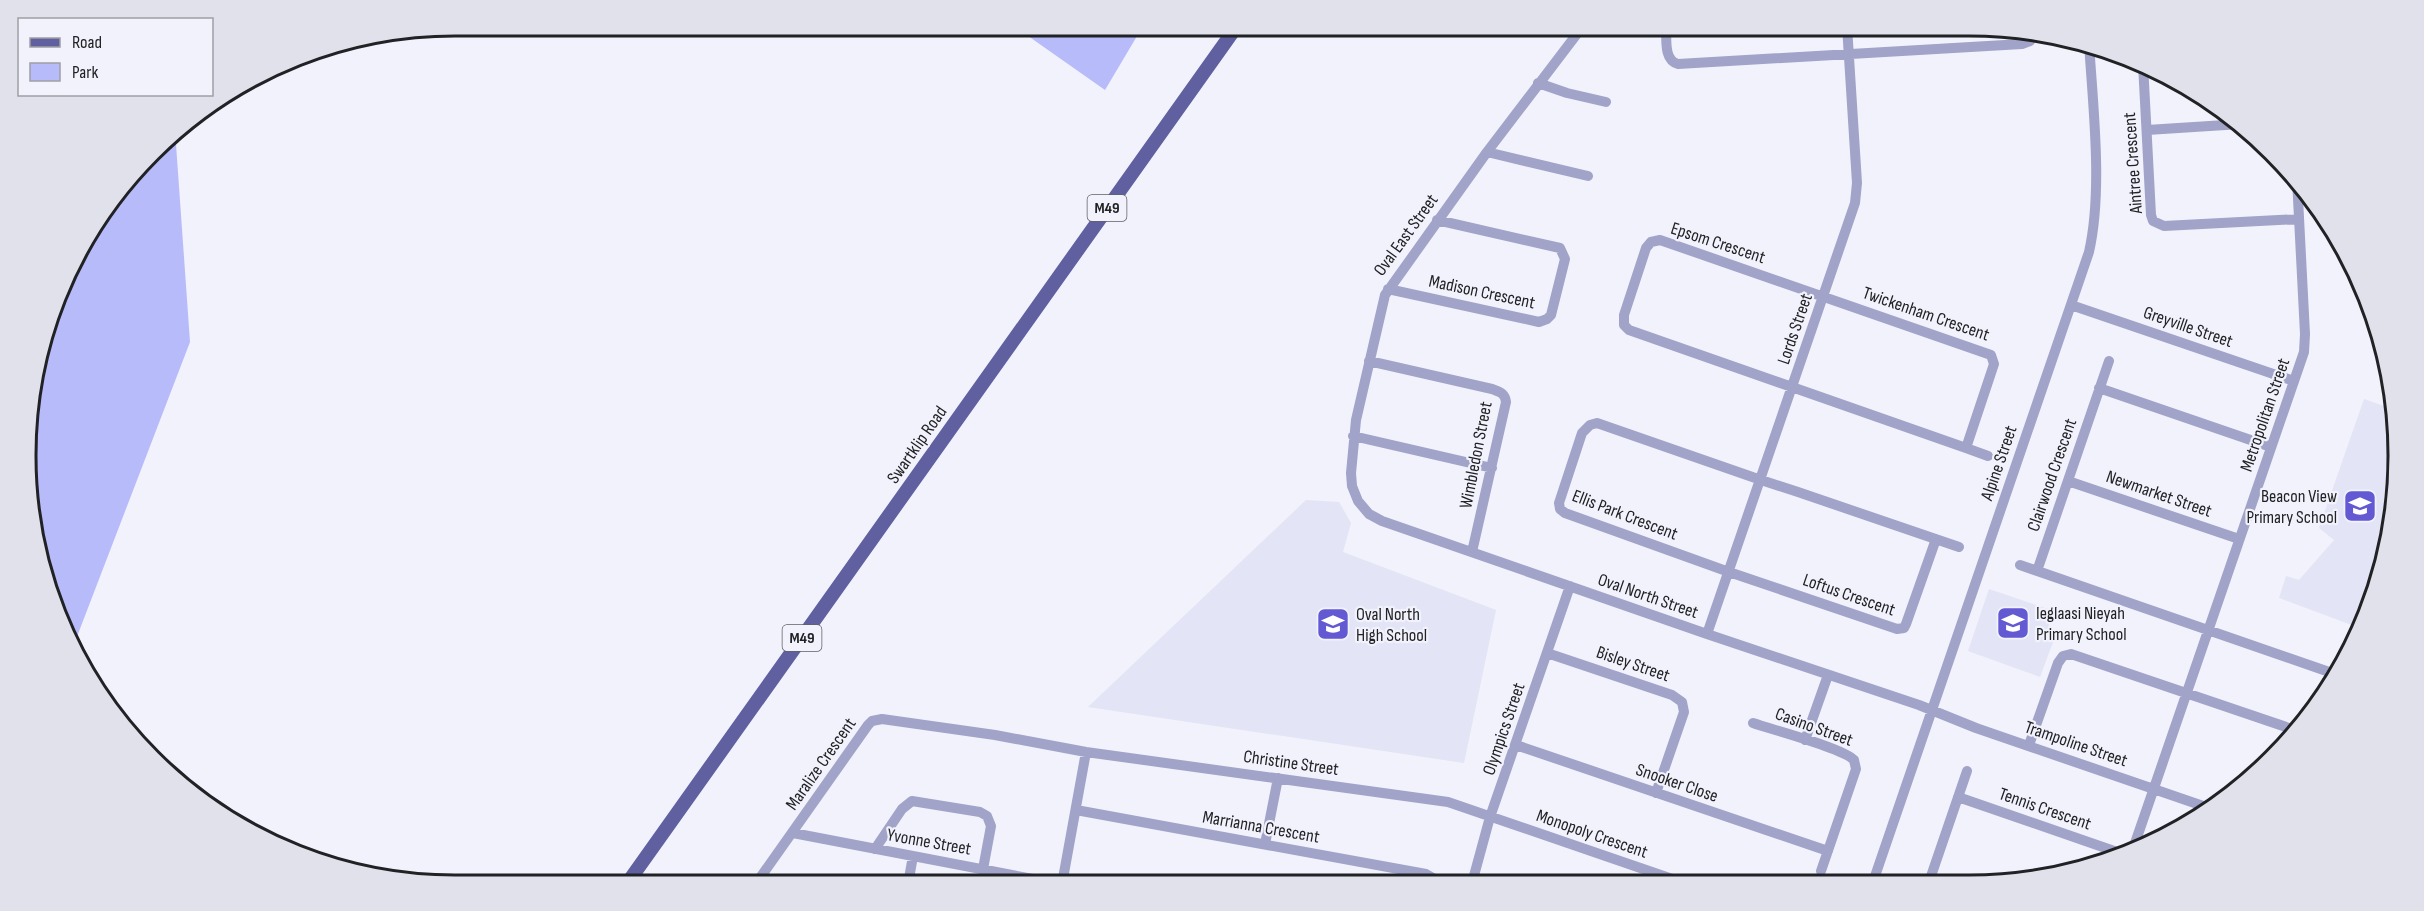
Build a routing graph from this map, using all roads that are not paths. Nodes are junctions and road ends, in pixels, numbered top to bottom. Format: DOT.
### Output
graph roads {
  1 [pos="1230,36"];
  2 [pos="1575,36"];
  3 [pos="1667,36"];
  4 [pos="1847,36"];
  5 [pos="2030,41"];
  6 [pos="2090,54"];
  7 [pos="1848,55"];
  8 [pos="2144,74"];
  9 [pos="1538,83"];
  10 [pos="1606,102"];
  11 [pos="2226,125"];
  12 [pos="2147,130"];
  13 [pos="1487,152"];
  14 [pos="1588,176"];
  15 [pos="2298,196"];
  16 [pos="2299,219"];
  17 [pos="1437,220"];
  18 [pos="1388,289"];
  19 [pos="1824,296"];
  20 [pos="2071,305"];
  21 [pos="1369,361"];
  22 [pos="2109,362"];
  23 [pos="2294,381"];
  24 [pos="1793,388"];
  25 [pos="2099,388"];
  26 [pos="1353,436"];
  27 [pos="2271,447"];
  28 [pos="1966,448"];
  29 [pos="1988,456"];
  30 [pos="1492,468"];
  31 [pos="1761,480"];
  32 [pos="2067,481"];
  33 [pos="1358,501"];
  34 [pos="1936,539"];
  35 [pos="2239,539"];
  36 [pos="1959,547"];
  37 [pos="1472,552"];
  38 [pos="2020,566"];
  39 [pos="2037,571"];
  40 [pos="1729,572"];
  41 [pos="1570,586"];
  42 [pos="2208,631"];
  43 [pos="1707,634"];
  44 [pos="1547,653"];
  45 [pos="2328,671"];
  46 [pos="1828,675"];
  47 [pos="2187,692"];
  48 [pos="1933,711"];
  49 [pos="1753,723"];
  50 [pos="2288,727"];
  51 [pos="1805,740"];
  52 [pos="1516,745"];
  53 [pos="2029,745"];
  54 [pos="1086,752"];
  55 [pos="1967,771"];
  56 [pos="1278,778"];
  57 [pos="2154,789"];
  58 [pos="1656,794"];
  59 [pos="1958,797"];
  60 [pos="2200,805"];
  61 [pos="1076,810"];
  62 [pos="1490,817"];
  63 [pos="793,833"];
  64 [pos="2136,840"];
  65 [pos="1265,844"];
  66 [pos="875,849"];
  67 [pos="2111,850"];
  68 [pos="1828,851"];
  69 [pos="913,856"];
  70 [pos="983,868"];
  71 [pos="1821,871"];
  72 [pos="633,875"];
  73 [pos="762,875"];
  74 [pos="910,875"];
  75 [pos="1017,875"];
  76 [pos="1062,875"];
  77 [pos="1428,875"];
  78 [pos="1474,875"];
  79 [pos="1660,875"];
  80 [pos="1875,875"];
  81 [pos="1931,875"];
  1 -- 72 [label="main road, Swartklip Road / M49"];
  2 -- 9 [label="street, Oval East Street"];
  3 -- 7 [label="street"];
  4 -- 7 [label="street, Lords Street"];
  5 -- 7 [label="street"];
  6 -- 20 [label="street, Alpine Street"];
  7 -- 19 [label="street, Lords Street"];
  8 -- 12 [label="street, Aintree Crescent"];
  9 -- 10 [label="street"];
  9 -- 13 [label="street, Oval East Street"];
  11 -- 12 [label="street"];
  12 -- 16 [label="street, Aintree Crescent"];
  13 -- 14 [label="street"];
  13 -- 17 [label="street, Oval East Street"];
  15 -- 16 [label="street, Metropolitan Street"];
  16 -- 23 [label="street, Metropolitan Street"];
  17 -- 18 [label="street, Oval East Street"];
  17 -- 18 [label="street, Madison Crescent"];
  18 -- 21 [label="street, Oval East Street"];
  19 -- 24 [label="street, Lords Street"];
  19 -- 24 [label="street, Epsom Crescent"];
  19 -- 28 [label="street, Twickenham Crescent"];
  20 -- 23 [label="street, Greyville Street"];
  20 -- 48 [label="street, Alpine Street"];
  21 -- 26 [label="street, Oval East Street"];
  21 -- 30 [label="street, Wimbledon Street"];
  22 -- 25 [label="street, Clairwood Crescent"];
  23 -- 27 [label="street, Metropolitan Street"];
  24 -- 28 [label="street"];
  24 -- 31 [label="street, Lords Street"];
  25 -- 27 [label="street"];
  25 -- 32 [label="street, Clairwood Crescent"];
  26 -- 30 [label="street"];
  26 -- 33 [label="street, Oval East Street"];
  27 -- 35 [label="street, Metropolitan Street"];
  28 -- 29 [label="street"];
  30 -- 37 [label="street, Wimbledon Street"];
  31 -- 34 [label="street"];
  31 -- 40 [label="street, Lords Street"];
  31 -- 40 [label="street, Ellis Park Crescent"];
  32 -- 35 [label="street, Newmarket Street"];
  32 -- 39 [label="street, Clairwood Crescent"];
  33 -- 37 [label="street, Oval North Street"];
  34 -- 36 [label="street"];
  34 -- 40 [label="street, Loftus Crescent"];
  35 -- 42 [label="street, Metropolitan Street"];
  37 -- 41 [label="street, Oval North Street"];
  38 -- 39 [label="street"];
  39 -- 42 [label="street"];
  40 -- 43 [label="street, Lords Street"];
  41 -- 43 [label="street, Oval North Street"];
  41 -- 44 [label="street, Olympics Street"];
  42 -- 45 [label="street"];
  42 -- 47 [label="street, Metropolitan Street"];
  43 -- 46 [label="street, Oval North Street"];
  44 -- 52 [label="street, Olympics Street"];
  44 -- 58 [label="street, Bisley Street"];
  46 -- 48 [label="street, Oval North Street"];
  46 -- 51 [label="street"];
  47 -- 50 [label="street"];
  47 -- 53 [label="street"];
  47 -- 57 [label="street, Metropolitan Street"];
  48 -- 53 [label="street, Trampoline Street"];
  48 -- 80 [label="street, Alpine Street"];
  49 -- 51 [label="street, Casino Street"];
  51 -- 68 [label="street, Casino Street"];
  52 -- 58 [label="street, Snooker Close"];
  52 -- 62 [label="street, Olympics Street"];
  53 -- 57 [label="street, Trampoline Street"];
  54 -- 56 [label="street, Christine Street"];
  54 -- 61 [label="street"];
  54 -- 63 [label="street, Maralize Crescent"];
  55 -- 59 [label="street"];
  56 -- 62 [label="street, Christine Street"];
  56 -- 65 [label="street"];
  57 -- 60 [label="street, Trampoline Street"];
  57 -- 64 [label="street, Metropolitan Street"];
  58 -- 68 [label="street, Snooker Close"];
  59 -- 67 [label="street, Tennis Crescent"];
  59 -- 81 [label="street"];
  61 -- 65 [label="street, Marrianna Crescent"];
  61 -- 76 [label="street"];
  62 -- 78 [label="street, Olympics Street"];
  62 -- 79 [label="street, Monopoly Crescent"];
  63 -- 66 [label="street, Yvonne Street"];
  63 -- 73 [label="street, Maralize Crescent"];
  65 -- 77 [label="street, Marrianna Crescent"];
  66 -- 69 [label="street, Yvonne Street"];
  66 -- 70 [label="street"];
  68 -- 71 [label="street, Casino Street"];
  69 -- 70 [label="street, Yvonne Street"];
  69 -- 74 [label="street"];
  70 -- 75 [label="street, Yvonne Street"];
}
